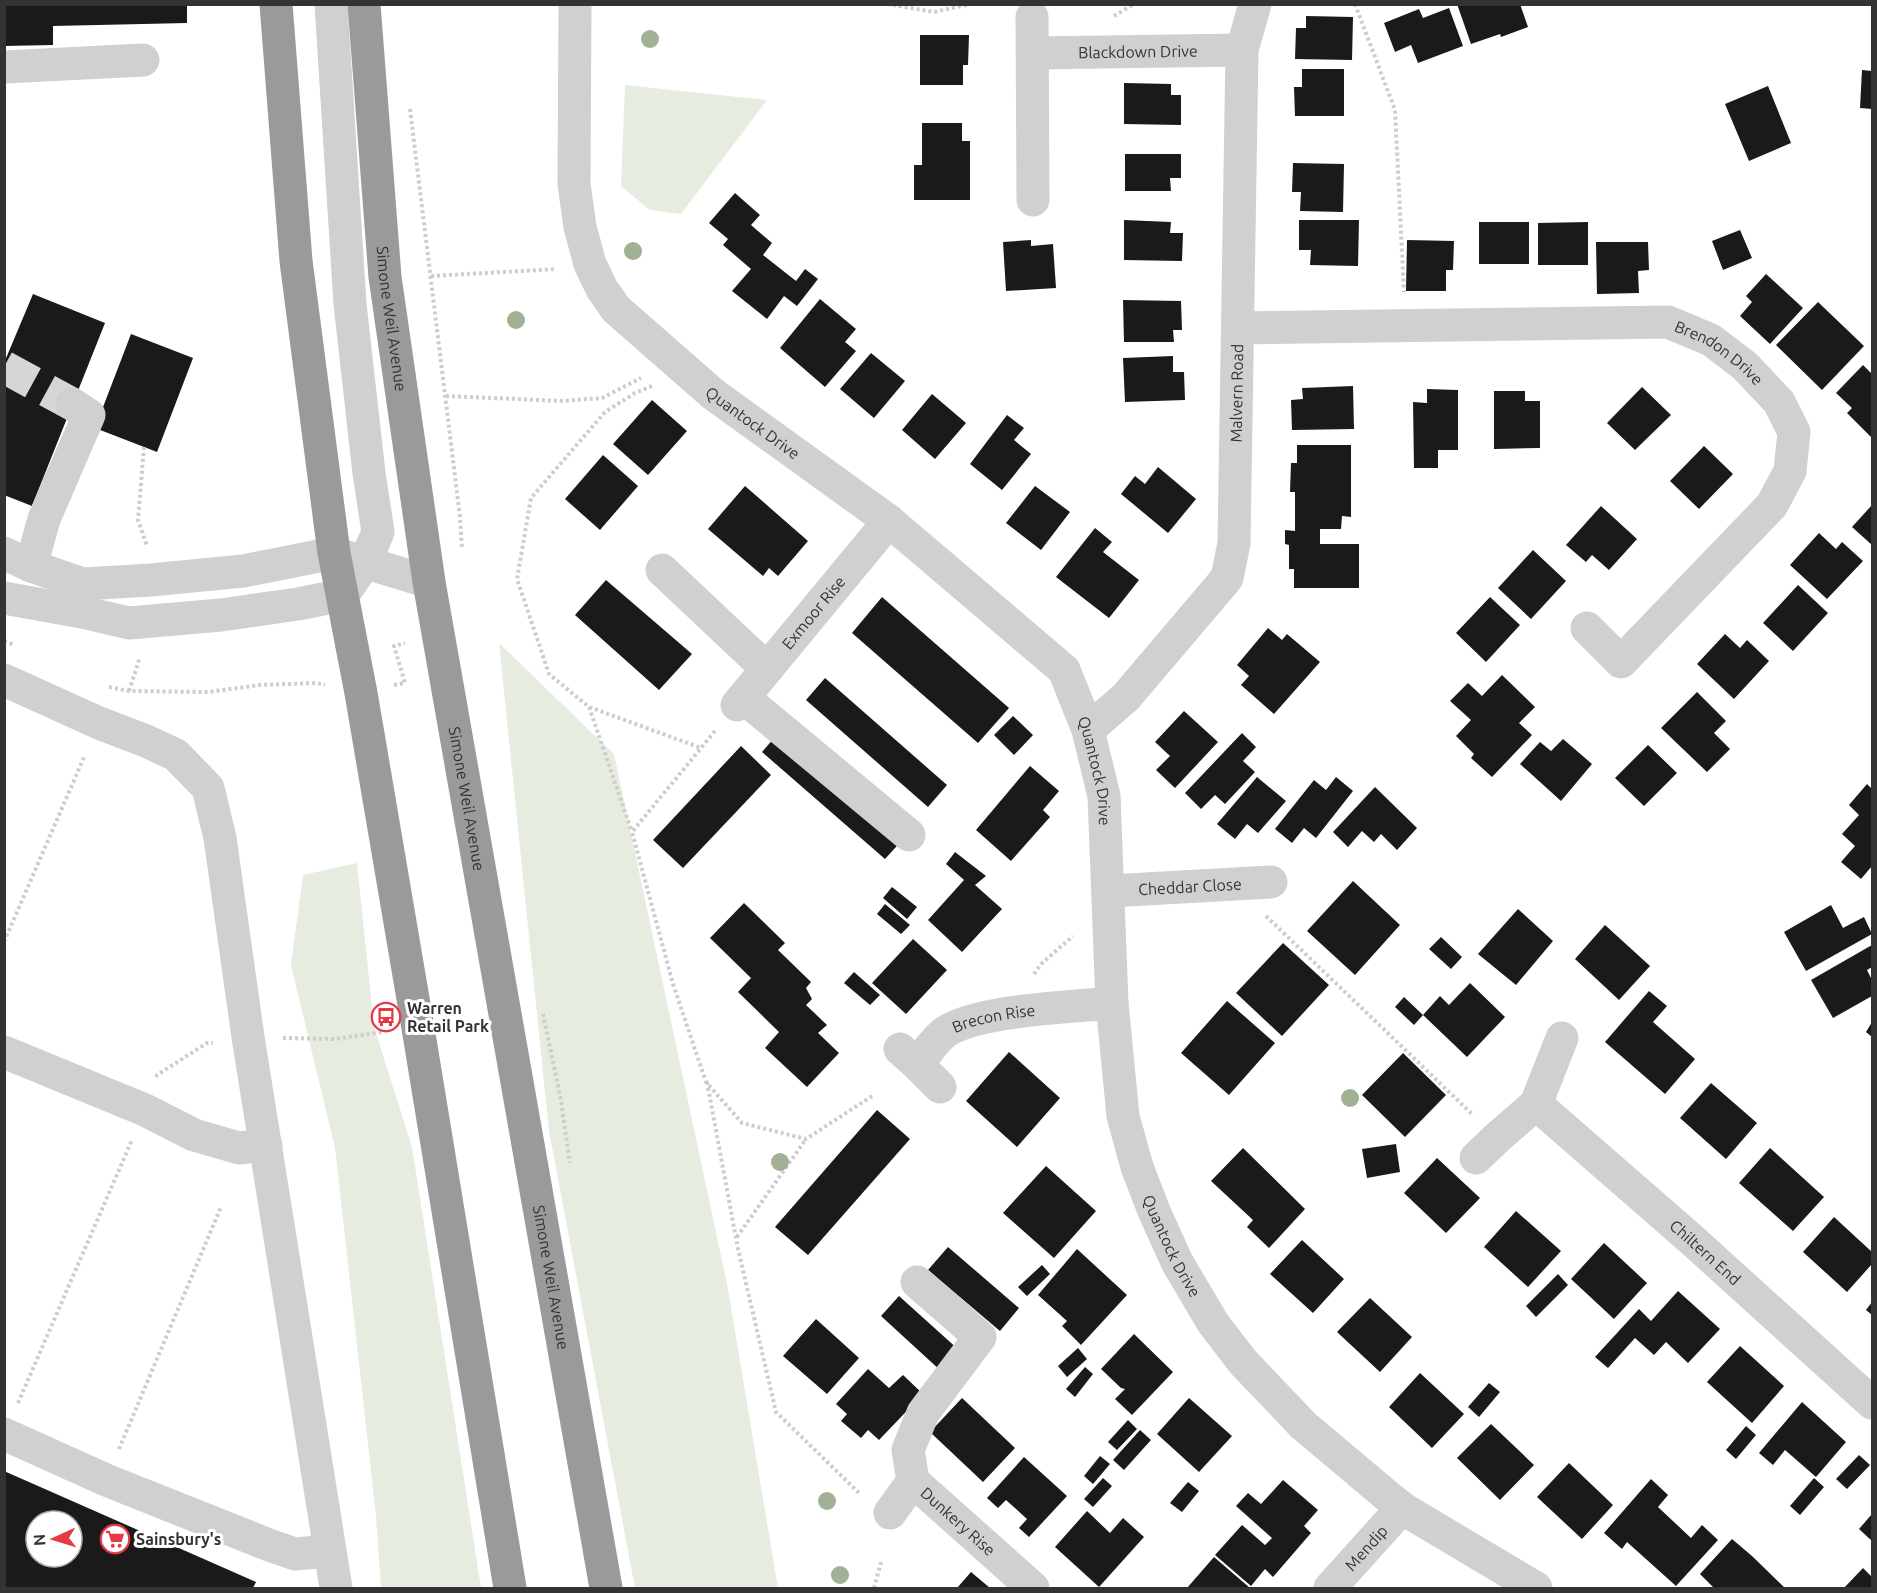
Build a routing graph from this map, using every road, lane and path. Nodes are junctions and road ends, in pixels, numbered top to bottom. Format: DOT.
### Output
graph roads {
  1 [pos="276,4"];
  2 [pos="331,4"];
  3 [pos="364,4"];
  4 [pos="575,4"];
  5 [pos="887,4"];
  6 [pos="971,4"];
  7 [pos="1255,4"];
  8 [pos="1355,4"];
  9 [pos="1032,17"];
  10 [pos="1242,50"];
  11 [pos="1033,53"];
  12 [pos="143,60"];
  13 [pos="4,67"];
  14 [pos="409,99"];
  15 [pos="1033,200"];
  16 [pos="590,264"];
  17 [pos="431,276"];
  18 [pos="1405,326"];
  19 [pos="1238,328"];
  20 [pos="664,372"];
  21 [pos="446,396"];
  22 [pos="72,404"];
  23 [pos="889,521"];
  24 [pos="462,552"];
  25 [pos="334,553"];
  26 [pos="365,563"];
  27 [pos="13,564"];
  28 [pos="662,570"];
  29 [pos="429,582"];
  30 [pos="343,595"];
  31 [pos="4,598"];
  32 [pos="82,612"];
  33 [pos="1587,628"];
  34 [pos="4,641"];
  35 [pos="15,645"];
  36 [pos="767,669"];
  37 [pos="4,680"];
  38 [pos="100,682"];
  39 [pos="208,692"];
  40 [pos="589,707"];
  41 [pos="733,710"];
  42 [pos="99,723"];
  43 [pos="1088,730"];
  44 [pos="701,748"];
  45 [pos="632,832"];
  46 [pos="909,835"];
  47 [pos="1270,882"];
  48 [pos="1108,891"];
  49 [pos="1266,916"];
  50 [pos="1078,931"];
  51 [pos="4,942"];
  52 [pos="1030,979"];
  53 [pos="1112,1003"];
  54 [pos="382,1032"];
  55 [pos="248,1037"];
  56 [pos="1562,1038"];
  57 [pos="4,1052"];
  58 [pos="919,1067"];
  59 [pos="706,1082"];
  60 [pos="872,1096"];
  61 [pos="1536,1104"];
  62 [pos="145,1110"];
  63 [pos="806,1139"];
  64 [pos="266,1145"];
  65 [pos="1487,1148"];
  66 [pos="221,1208"];
  67 [pos="736,1238"];
  68 [pos="917,1282"];
  69 [pos="1872,1403"];
  70 [pos="5,1434"];
  71 [pos="105,1480"];
  72 [pos="913,1481"];
  73 [pos="877,1505"];
  74 [pos="1402,1508"];
  75 [pos="329,1551"];
  76 [pos="882,1558"];
  77 [pos="336,1588"];
  78 [pos="510,1588"];
  79 [pos="606,1588"];
  80 [pos="874,1588"];
  81 [pos="1033,1588"];
  82 [pos="1330,1588"];
  83 [pos="1536,1588"];
  1 -- 25 [label="highway"];
  2 -- 26 [label="street"];
  3 -- 29 [label="highway, Simone Weil Avenue"];
  4 -- 16 [label="street, Quantock Drive"];
  5 -- 6 [label="path"];
  7 -- 10 [label="street, Malvern Road"];
  8 -- 18 [label="path"];
  9 -- 11 [label="street"];
  10 -- 11 [label="street, Blackdown Drive"];
  10 -- 19 [label="street, Malvern Road"];
  11 -- 15 [label="street"];
  12 -- 13 [label="street"];
  14 -- 17 [label="path"];
  16 -- 17 [label="path"];
  16 -- 20 [label="street, Quantock Drive"];
  17 -- 21 [label="path"];
  18 -- 19 [label="street, Brendon Drive"];
  18 -- 33 [label="street, Brendon Drive"];
  19 -- 43 [label="street, Malvern Road"];
  20 -- 21 [label="path"];
  20 -- 23 [label="street, Quantock Drive"];
  20 -- 40 [label="path"];
  21 -- 24 [label="path"];
  22 -- 27 [label="street"];
  23 -- 36 [label="street, Exmoor Rise"];
  23 -- 43 [label="street, Quantock Drive"];
  25 -- 26 [label="street"];
  25 -- 27 [label="street"];
  25 -- 30 [label="highway"];
  26 -- 29 [label="street"];
  26 -- 30 [label="street"];
  27 -- 32 [label="street"];
  28 -- 36 [label="street"];
  29 -- 79 [label="highway, Simone Weil Avenue"];
  30 -- 32 [label="street"];
  30 -- 78 [label="highway"];
  31 -- 32 [label="street"];
  34 -- 35 [label="path"];
  36 -- 41 [label="street, Exmoor Rise"];
  37 -- 42 [label="street"];
  38 -- 39 [label="path"];
  40 -- 44 [label="path"];
  40 -- 45 [label="path"];
  41 -- 44 [label="path"];
  41 -- 46 [label="street"];
  42 -- 51 [label="path"];
  42 -- 55 [label="street"];
  43 -- 48 [label="street, Quantock Drive"];
  44 -- 45 [label="path"];
  45 -- 59 [label="path"];
  47 -- 48 [label="street, Cheddar Close"];
  48 -- 53 [label="street, Quantock Drive"];
  49 -- 65 [label="path"];
  50 -- 52 [label="path"];
  53 -- 58 [label="street, Brecon Rise"];
  53 -- 74 [label="street, Quantock Drive"];
  54 -- 55 [label="path"];
  55 -- 62 [label="path"];
  55 -- 64 [label="street"];
  56 -- 61 [label="street"];
  57 -- 62 [label="street"];
  59 -- 63 [label="path"];
  59 -- 67 [label="path"];
  60 -- 63 [label="path"];
  61 -- 65 [label="street"];
  61 -- 69 [label="street, Chiltern End"];
  62 -- 64 [label="street"];
  62 -- 70 [label="path"];
  63 -- 67 [label="path"];
  64 -- 75 [label="street"];
  66 -- 71 [label="path"];
  67 -- 73 [label="path"];
  68 -- 72 [label="street"];
  70 -- 71 [label="street"];
  71 -- 75 [label="street"];
  72 -- 73 [label="street, Dunkery Rise"];
  72 -- 81 [label="street, Dunkery Rise"];
  74 -- 82 [label="street, Mendip"];
  74 -- 83 [label="street, Quantock Drive"];
  75 -- 77 [label="street"];
  76 -- 80 [label="path"];
}
